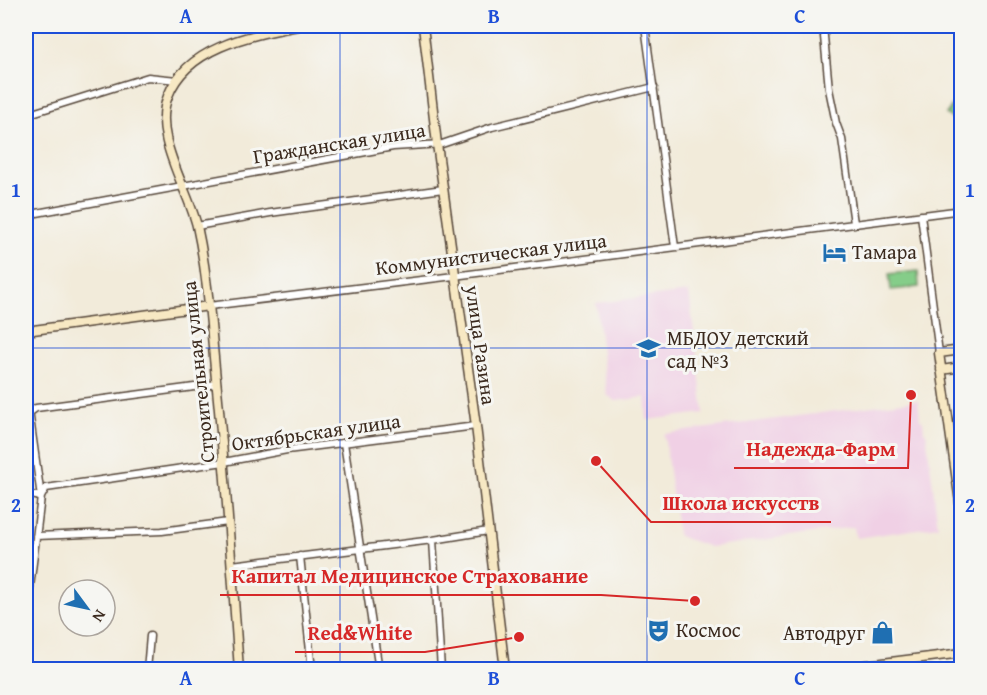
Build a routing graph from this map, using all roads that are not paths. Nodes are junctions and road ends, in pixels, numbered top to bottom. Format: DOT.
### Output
graph roads {
  1 [pos="298,26"];
  2 [pos="423,26"];
  3 [pos="645,26"];
  4 [pos="823,26"];
  5 [pos="177,80"];
  6 [pos="654,87"];
  7 [pos="26,115"];
  8 [pos="437,144"];
  9 [pos="184,186"];
  10 [pos="443,189"];
  11 [pos="962,210"];
  12 [pos="26,215"];
  13 [pos="921,215"];
  14 [pos="854,224"];
  15 [pos="196,226"];
  16 [pos="675,247"];
  17 [pos="454,276"];
  18 [pos="209,306"];
  19 [pos="26,331"];
  20 [pos="962,350"];
  21 [pos="939,353"];
  22 [pos="962,367"];
  23 [pos="941,370"];
  24 [pos="217,384"];
  25 [pos="26,389"];
  26 [pos="29,413"];
  27 [pos="476,426"];
  28 [pos="344,443"];
  29 [pos="224,462"];
  30 [pos="26,494"];
  31 [pos="41,497"];
  32 [pos="962,517"];
  33 [pos="228,522"];
  34 [pos="489,531"];
  35 [pos="36,536"];
  36 [pos="433,540"];
  37 [pos="360,548"];
  38 [pos="300,556"];
  39 [pos="232,565"];
  40 [pos="26,620"];
  41 [pos="150,636"];
  42 [pos="962,653"];
  43 [pos="147,669"];
  44 [pos="239,669"];
  45 [pos="312,669"];
  46 [pos="379,669"];
  47 [pos="441,669"];
  48 [pos="505,669"];
  49 [pos="827,669"];
  1 -- 5 [label="street, Строительная улица"];
  2 -- 8 [label="street, улица Разина"];
  3 -- 6 [label="street"];
  4 -- 14 [label="street"];
  5 -- 7 [label="street"];
  5 -- 9 [label="street, Строительная улица"];
  6 -- 8 [label="street, Гражданская улица"];
  6 -- 16 [label="street"];
  8 -- 9 [label="street, Гражданская улица"];
  8 -- 10 [label="street, улица Разина"];
  9 -- 12 [label="street, Гражданская улица"];
  9 -- 15 [label="street, Строительная улица"];
  10 -- 15 [label="street"];
  10 -- 17 [label="street, улица Разина"];
  11 -- 13 [label="street, Коммунистическая улица"];
  13 -- 14 [label="street, Коммунистическая улица"];
  13 -- 21 [label="street"];
  14 -- 16 [label="street, Коммунистическая улица"];
  15 -- 18 [label="street, Строительная улица"];
  16 -- 17 [label="street, Коммунистическая улица"];
  17 -- 18 [label="street, Коммунистическая улица"];
  17 -- 27 [label="street, улица Разина"];
  18 -- 19 [label="street, Коммунистическая улица"];
  18 -- 24 [label="street, Строительная улица"];
  20 -- 21 [label="street"];
  21 -- 23 [label="street"];
  22 -- 23 [label="street"];
  23 -- 32 [label="street"];
  24 -- 26 [label="street"];
  24 -- 29 [label="street, Строительная улица"];
  25 -- 26 [label="street"];
  26 -- 31 [label="street"];
  27 -- 28 [label="street, Октябрьская улица"];
  27 -- 34 [label="street, улица Разина"];
  28 -- 29 [label="street, Октябрьская улица"];
  28 -- 37 [label="street"];
  29 -- 31 [label="street, Октябрьская улица"];
  29 -- 33 [label="street, Строительная улица"];
  30 -- 31 [label="street"];
  31 -- 35 [label="street"];
  33 -- 35 [label="street"];
  33 -- 39 [label="street, Строительная улица"];
  34 -- 36 [label="street"];
  34 -- 48 [label="street, улица Разина"];
  35 -- 40 [label="street"];
  36 -- 37 [label="street"];
  36 -- 47 [label="street"];
  37 -- 38 [label="street"];
  37 -- 46 [label="street"];
  38 -- 39 [label="street"];
  38 -- 45 [label="street"];
  39 -- 44 [label="street, Строительная улица"];
  41 -- 43 [label="street"];
  42 -- 49 [label="street"];
}
